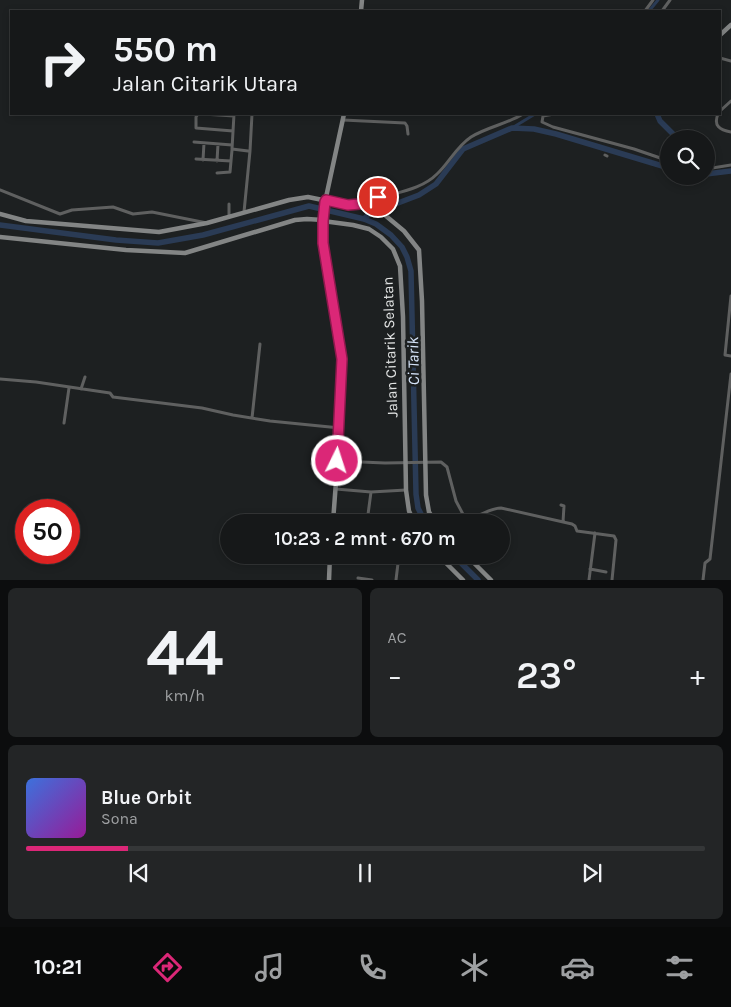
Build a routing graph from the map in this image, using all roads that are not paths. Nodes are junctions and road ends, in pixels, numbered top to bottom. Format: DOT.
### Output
graph roads {
  1 [pos="731,25"];
  2 [pos="721,33"];
  3 [pos="731,101"];
  4 [pos="721,110"];
  5 [pos="197,115"];
  6 [pos="234,115"];
  7 [pos="252,115"];
  8 [pos="344,115"];
  9 [pos="521,115"];
  10 [pos="548,115"];
  11 [pos="718,115"];
  12 [pos="342,120"];
  13 [pos="233,131"];
  14 [pos="731,132"];
  15 [pos="408,134"];
  16 [pos="194,142"];
  17 [pos="204,143"];
  18 [pos="218,144"];
  19 [pos="232,145"];
  20 [pos="232,150"];
  21 [pos="250,151"];
  22 [pos="660,157"];
  23 [pos="196,159"];
  24 [pos="202,160"];
  25 [pos="217,161"];
  26 [pos="231,161"];
  27 [pos="731,165"];
  28 [pos="715,168"];
  29 [pos="217,172"];
  30 [pos="0,190"];
  31 [pos="381,198"];
  32 [pos="325,201"];
  33 [pos="228,204"];
  34 [pos="244,213"];
  35 [pos="0,214"];
  36 [pos="229,217"];
  37 [pos="323,218"];
  38 [pos="207,223"];
  39 [pos="0,236"];
  40 [pos="731,296"];
  41 [pos="260,344"];
  42 [pos="731,356"];
  43 [pos="731,374"];
  44 [pos="85,377"];
  45 [pos="0,379"];
  46 [pos="69,388"];
  47 [pos="81,389"];
  48 [pos="252,418"];
  49 [pos="64,423"];
  50 [pos="340,428"];
  51 [pos="337,461"];
  52 [pos="424,462"];
  53 [pos="406,463"];
  54 [pos="336,489"];
  55 [pos="406,490"];
  56 [pos="371,492"];
  57 [pos="561,505"];
  58 [pos="334,514"];
  59 [pos="368,514"];
  60 [pos="410,514"];
  61 [pos="432,514"];
  62 [pos="563,522"];
  63 [pos="595,533"];
  64 [pos="329,564"];
  65 [pos="398,564"];
  66 [pos="447,564"];
  67 [pos="475,564"];
  68 [pos="590,569"];
  69 [pos="606,572"];
  70 [pos="358,578"];
  71 [pos="328,580"];
  72 [pos="372,580"];
  73 [pos="396,580"];
  74 [pos="463,580"];
  75 [pos="491,580"];
  76 [pos="589,580"];
  77 [pos="612,580"];
  78 [pos="703,580"];
  1 -- 2 [label="street"];
  3 -- 4 [label="street"];
  5 -- 13 [label="street"];
  6 -- 13 [label="street"];
  7 -- 21 [label="street"];
  8 -- 12 [label="street"];
  9 -- 31 [label="street"];
  10 -- 22 [label="street"];
  11 -- 14 [label="street"];
  12 -- 15 [label="street"];
  12 -- 32 [label="street"];
  13 -- 19 [label="street"];
  16 -- 17 [label="street"];
  17 -- 18 [label="street"];
  17 -- 24 [label="street"];
  18 -- 19 [label="street"];
  18 -- 25 [label="street"];
  19 -- 20 [label="street"];
  20 -- 21 [label="street"];
  20 -- 26 [label="street"];
  21 -- 34 [label="street"];
  23 -- 24 [label="street"];
  24 -- 25 [label="street"];
  25 -- 26 [label="street"];
  26 -- 29 [label="street"];
  27 -- 28 [label="street"];
  30 -- 38 [label="street"];
  31 -- 32 [label="street"];
  31 -- 52 [label="street"];
  32 -- 34 [label="street"];
  32 -- 37 [label="street"];
  33 -- 36 [label="street"];
  34 -- 36 [label="street"];
  35 -- 38 [label="street"];
  36 -- 38 [label="street"];
  37 -- 39 [label="street, Jalan Citarik Selatan"];
  37 -- 50 [label="street"];
  37 -- 53 [label="street, Jalan Citarik Selatan"];
  40 -- 42 [label="street"];
  41 -- 48 [label="street"];
  43 -- 78 [label="street"];
  44 -- 47 [label="street"];
  45 -- 46 [label="street"];
  46 -- 47 [label="street"];
  46 -- 49 [label="street"];
  47 -- 48 [label="street"];
  48 -- 50 [label="street"];
  50 -- 51 [label="street"];
  51 -- 53 [label="street"];
  51 -- 54 [label="street"];
  52 -- 53 [label="street"];
  52 -- 61 [label="street"];
  52 -- 62 [label="street"];
  53 -- 55 [label="street, Jalan Citarik Selatan"];
  54 -- 56 [label="street"];
  54 -- 58 [label="street"];
  55 -- 56 [label="street"];
  55 -- 60 [label="street, Jalan Citarik Selatan"];
  56 -- 59 [label="street"];
  57 -- 62 [label="street"];
  62 -- 63 [label="street"];
  63 -- 68 [label="street"];
  63 -- 77 [label="street"];
  64 -- 71 [label="street"];
  65 -- 73 [label="street"];
  66 -- 74 [label="street"];
  67 -- 75 [label="street"];
  68 -- 69 [label="street"];
  68 -- 76 [label="street"];
  70 -- 72 [label="street"];
}
